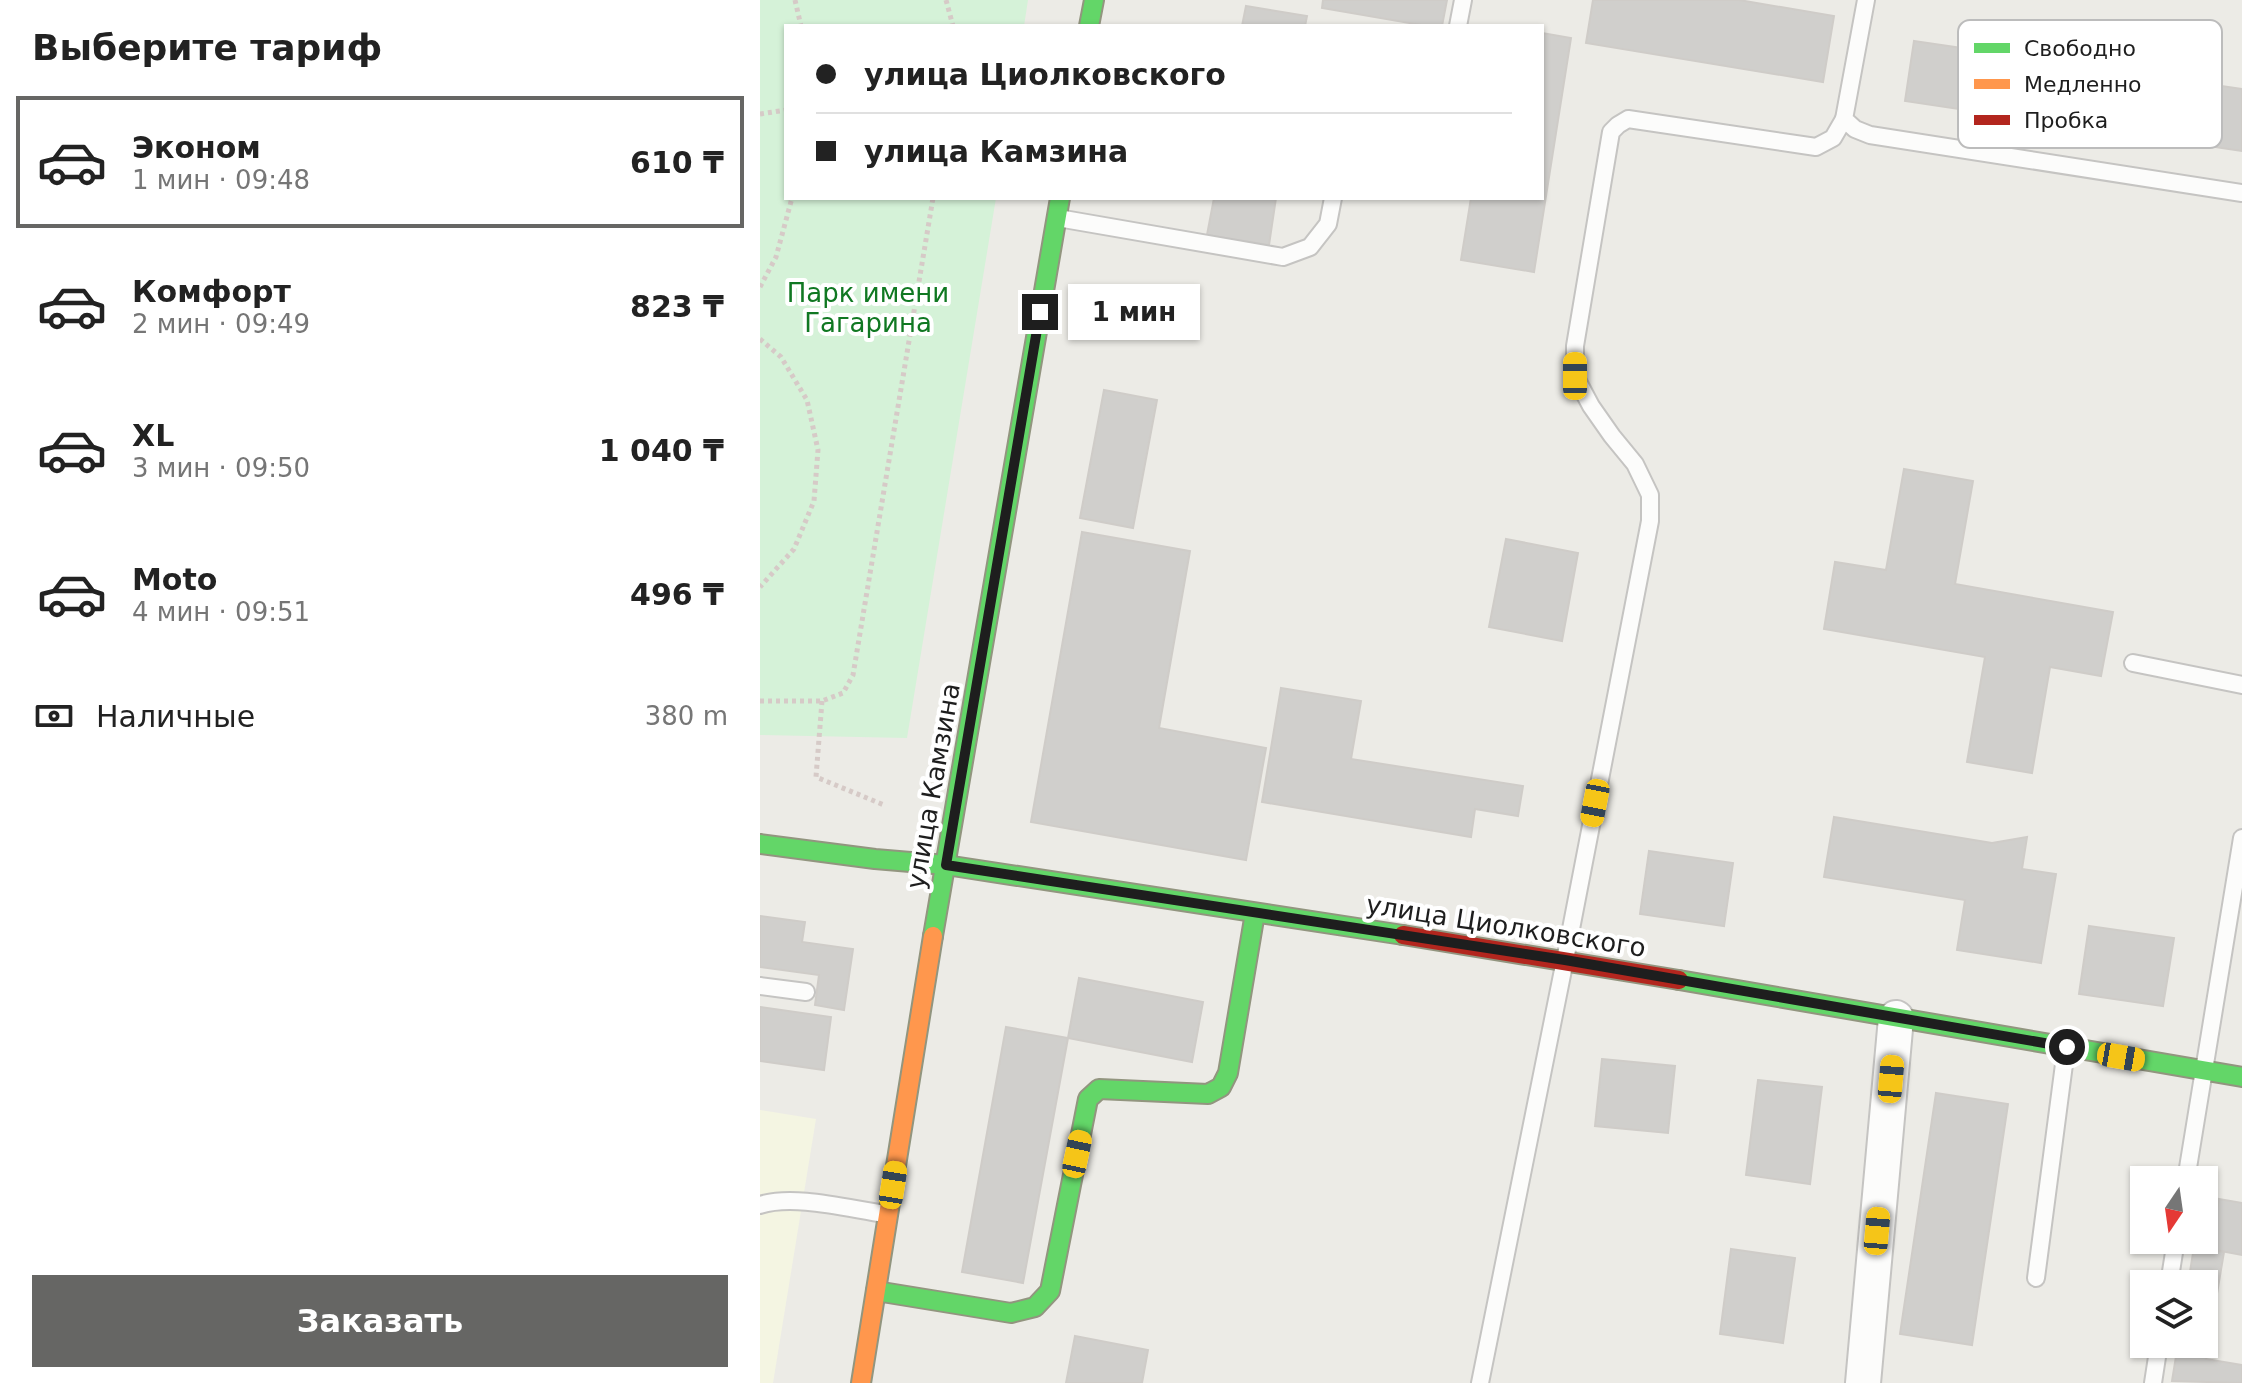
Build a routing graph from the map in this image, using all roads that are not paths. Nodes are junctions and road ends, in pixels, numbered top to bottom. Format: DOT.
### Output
graph roads {
  1 [pos="1094,0"];
  2 [pos="1463,0"];
  3 [pos="1866,0"];
  4 [pos="1089,24"];
  5 [pos="1458,24"];
  6 [pos="1844,119"];
  7 [pos="2242,193"];
  8 [pos="1060,200"];
  9 [pos="1333,200"];
  10 [pos="1056,218"];
  11 [pos="2133,663"];
  12 [pos="2242,685"];
  13 [pos="2242,838"];
  14 [pos="760,844"];
  15 [pos="946,865"];
  16 [pos="1255,913"];
  17 [pos="1565,960"];
  18 [pos="760,986"];
  19 [pos="806,992"];
  20 [pos="1896,1018"];
  21 [pos="2067,1047"];
  22 [pos="2204,1071"];
  23 [pos="2242,1077"];
  24 [pos="2188,1166"];
  25 [pos="760,1205"];
  26 [pos="888,1215"];
  27 [pos="2036,1278"];
  28 [pos="876,1291"];
  29 [pos="2157,1358"];
  30 [pos="861,1383"];
  31 [pos="1480,1383"];
  32 [pos="1863,1383"];
  33 [pos="2153,1383"];
  1 -- 4 [label="street"];
  2 -- 5 [label="lane"];
  3 -- 6 [label="lane"];
  6 -- 7 [label="lane"];
  6 -- 17 [label="lane"];
  8 -- 10 [label="street, улица Камзина"];
  9 -- 10 [label="lane"];
  10 -- 15 [label="street, улица Камзина"];
  11 -- 12 [label="lane"];
  13 -- 22 [label="lane"];
  14 -- 15 [label="street, улица Циолковского"];
  15 -- 16 [label="street, улица Циолковского"];
  15 -- 26 [label="street, улица Камзина"];
  16 -- 17 [label="street, улица Циолковского"];
  16 -- 28 [label="street"];
  17 -- 20 [label="street, улица Циолковского"];
  17 -- 31 [label="lane"];
  18 -- 19 [label="lane"];
  20 -- 21 [label="street, улица Циолковского"];
  20 -- 32 [label="street"];
  21 -- 22 [label="street, улица Циолковского"];
  21 -- 27 [label="lane"];
  22 -- 23 [label="street, улица Циолковского"];
  22 -- 24 [label="lane"];
  25 -- 26 [label="lane"];
  26 -- 28 [label="street, улица Камзина"];
  28 -- 30 [label="street, улица Камзина"];
  29 -- 33 [label="lane"];
}
